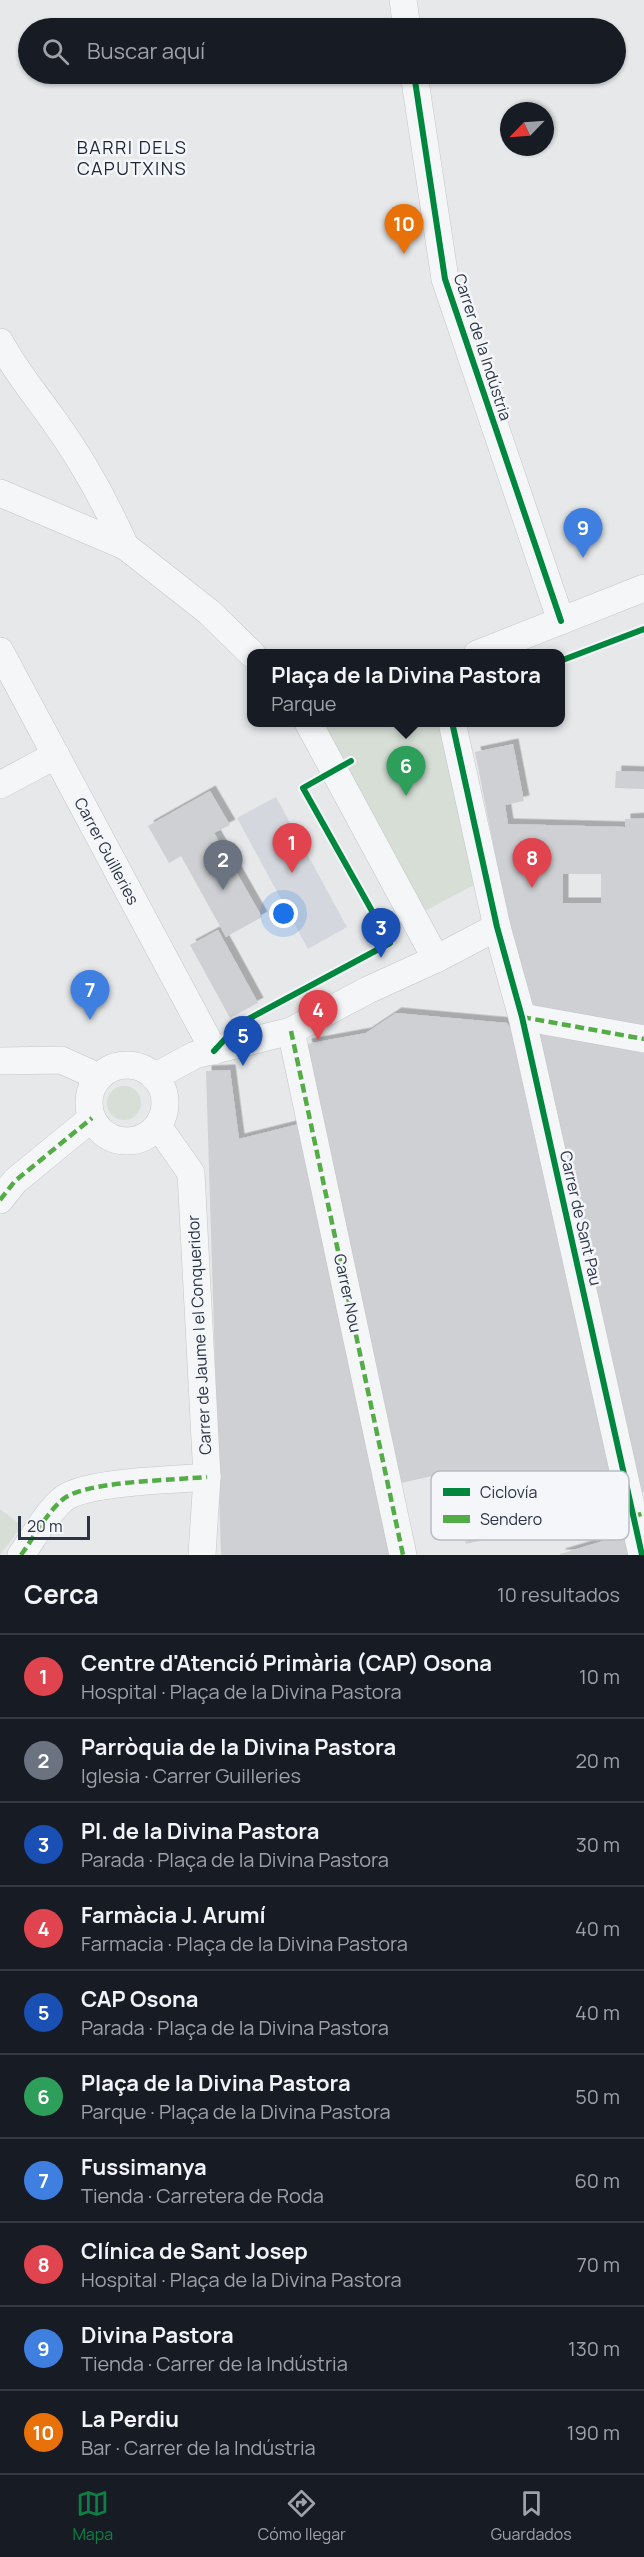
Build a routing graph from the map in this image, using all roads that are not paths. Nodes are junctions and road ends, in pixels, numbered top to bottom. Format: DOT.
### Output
graph roads {
  1 [pos="403,0"];
  2 [pos="406,18"];
  3 [pos="416,84"];
  4 [pos="0,342"];
  5 [pos="0,493"];
  6 [pos="102,496"];
  7 [pos="71,524"];
  8 [pos="125,546"];
  9 [pos="644,588"];
  10 [pos="561,621"];
  11 [pos="247,649"];
  12 [pos="490,649"];
  13 [pos="0,651"];
  14 [pos="310,727"];
  15 [pos="453,727"];
  16 [pos="56,755"];
  17 [pos="0,785"];
  18 [pos="497,927"];
  19 [pos="436,959"];
  20 [pos="522,1017"];
  21 [pos="291,1031"];
  22 [pos="644,1039"];
  23 [pos="214,1051"];
  24 [pos="0,1061"];
  25 [pos="99,1077"];
  26 [pos="154,1077"];
  27 [pos="92,1118"];
  28 [pos="158,1126"];
  29 [pos="0,1200"];
  30 [pos="622,1471"];
  31 [pos="207,1477"];
  32 [pos="632,1517"];
  33 [pos="21,1555"];
  34 [pos="202,1555"];
  35 [pos="403,1555"];
  36 [pos="642,1555"];
  1 -- 2 [label="street"];
  3 -- 10 [label="street, Carrer de la Indústria"];
  4 -- 6 [label="street"];
  5 -- 7 [label="street"];
  6 -- 7 [label="street"];
  6 -- 8 [label="street"];
  7 -- 8 [label="street"];
  8 -- 11 [label="street"];
  9 -- 10 [label="street"];
  10 -- 12 [label="street"];
  13 -- 16 [label="street, Carrer Guilleries"];
  14 -- 19 [label="street"];
  15 -- 18 [label="street, Carrer de Sant Pau"];
  16 -- 17 [label="street"];
  16 -- 23 [label="street, Carrer Guilleries"];
  18 -- 19 [label="street"];
  18 -- 20 [label="street, Carrer de Sant Pau"];
  19 -- 21 [label="street"];
  20 -- 22 [label="street"];
  20 -- 30 [label="street, Carrer de Sant Pau"];
  21 -- 23 [label="street"];
  21 -- 35 [label="street, Carrer Nou"];
  23 -- 26 [label="street"];
  24 -- 25 [label="street"];
  25 -- 26 [label="street"];
  25 -- 27 [label="street"];
  26 -- 28 [label="street"];
  27 -- 28 [label="street"];
  27 -- 29 [label="street"];
  28 -- 31 [label="street, Carrer de Jaume I el Conqueridor"];
  31 -- 33 [label="street"];
  31 -- 34 [label="street, Carrer de Jaume I el Conqueridor"];
  32 -- 36 [label="street, Carrer de Sant Pau"];
}
